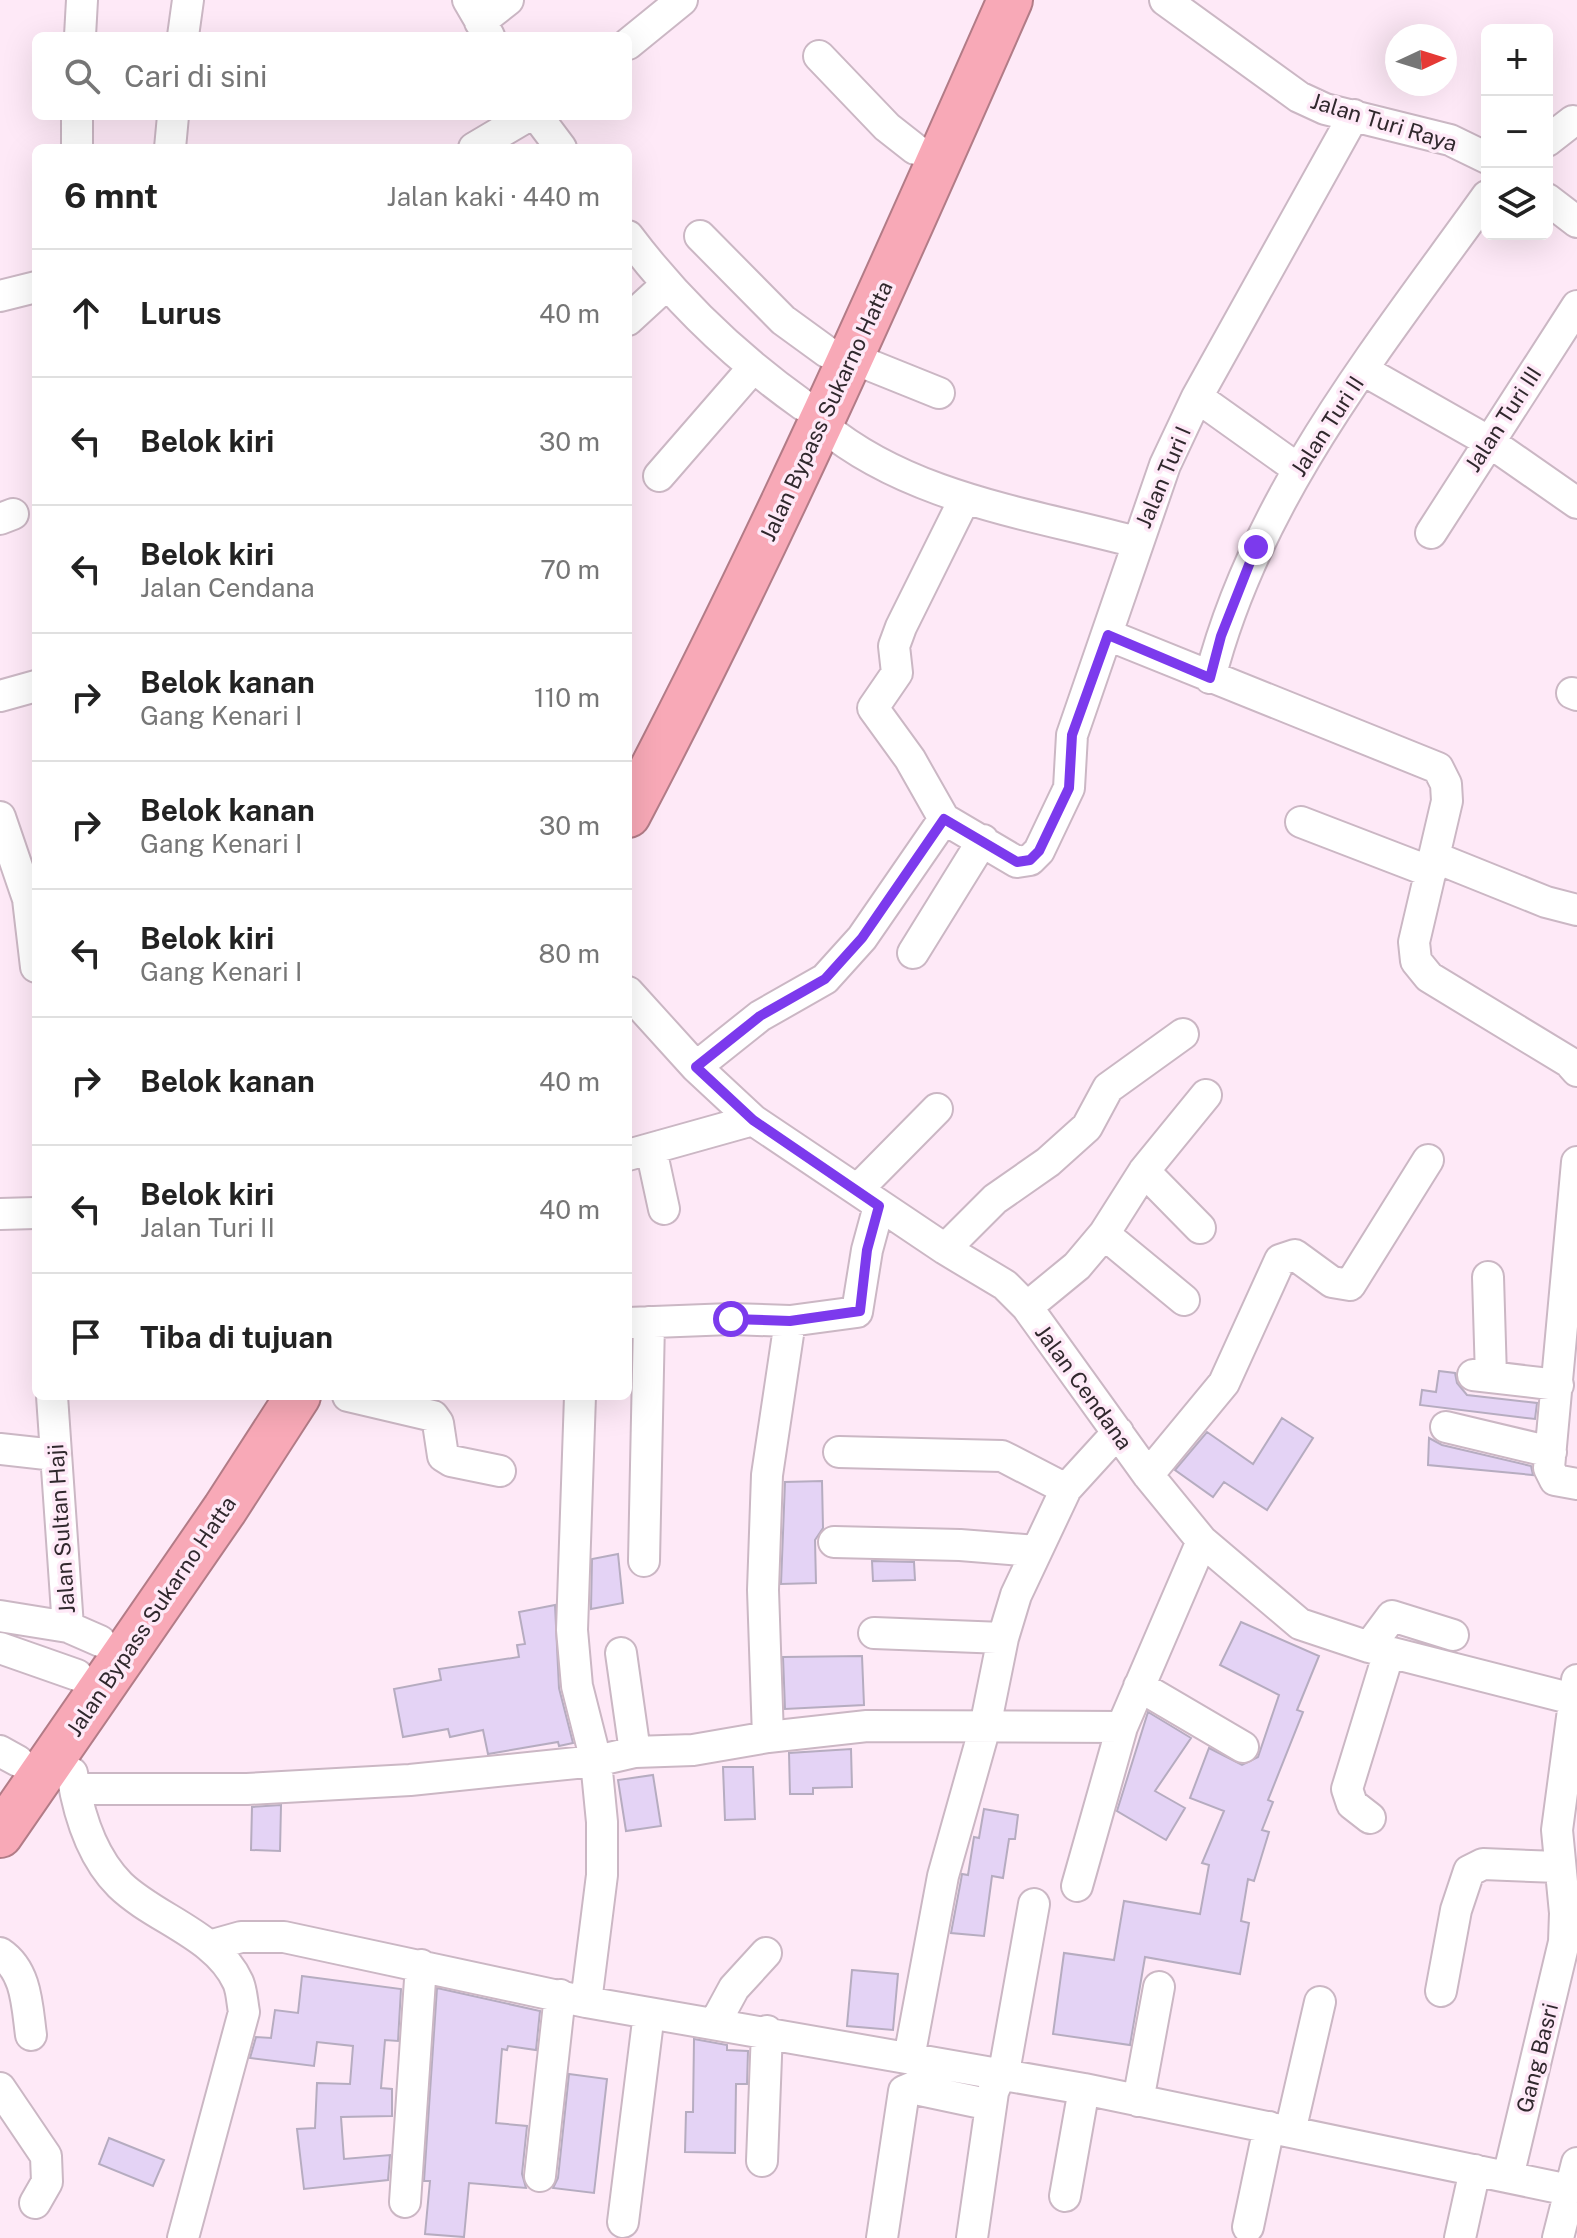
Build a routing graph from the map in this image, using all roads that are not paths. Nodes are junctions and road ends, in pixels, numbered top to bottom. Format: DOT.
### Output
graph roads {
  1 [pos="82,0"];
  2 [pos="188,0"];
  3 [pos="508,0"];
  4 [pos="682,0"];
  5 [pos="981,0"];
  6 [pos="1010,0"];
  7 [pos="1165,0"];
  8 [pos="479,19"];
  9 [pos="80,32"];
  10 [pos="184,32"];
  11 [pos="632,41"];
  12 [pos="819,56"];
  13 [pos="1354,115"];
  14 [pos="77,120"];
  15 [pos="173,120"];
  16 [pos="521,120"];
  17 [pos="540,120"];
  18 [pos="1573,121"];
  19 [pos="1553,136"];
  20 [pos="77,144"];
  21 [pos="170,144"];
  22 [pos="481,144"];
  23 [pos="558,144"];
  24 [pos="915,149"];
  25 [pos="1481,155"];
  26 [pos="1481,204"];
  27 [pos="1553,204"];
  28 [pos="1577,222"];
  29 [pos="700,236"];
  30 [pos="632,241"];
  31 [pos="665,286"];
  32 [pos="32,290"];
  33 [pos="0,296"];
  34 [pos="1577,306"];
  35 [pos="632,316"];
  36 [pos="840,355"];
  37 [pos="752,369"];
  38 [pos="1363,370"];
  39 [pos="939,393"];
  40 [pos="1197,397"];
  41 [pos="813,415"];
  42 [pos="1488,441"];
  43 [pos="1298,469"];
  44 [pos="659,476"];
  45 [pos="965,498"];
  46 [pos="1577,503"];
  47 [pos="1431,533"];
  48 [pos="1136,542"];
  49 [pos="1108,635"];
  50 [pos="1210,678"];
  51 [pos="32,687"];
  52 [pos="0,696"];
  53 [pos="632,749"];
  54 [pos="632,807"];
  55 [pos="944,819"];
  56 [pos="1301,822"];
  57 [pos="3,835"];
  58 [pos="983,840"];
  59 [pos="1433,864"];
  60 [pos="1577,910"];
  61 [pos="32,933"];
  62 [pos="913,953"];
  63 [pos="632,996"];
  64 [pos="1183,1034"];
  65 [pos="696,1067"];
  66 [pos="1577,1071"];
  67 [pos="1206,1095"];
  68 [pos="937,1109"];
  69 [pos="753,1120"];
  70 [pos="640,1152"];
  71 [pos="1428,1160"];
  72 [pos="1577,1162"];
  73 [pos="1144,1171"];
  74 [pos="869,1198"];
  75 [pos="664,1209"];
  76 [pos="32,1213"];
  77 [pos="0,1214"];
  78 [pos="1200,1228"];
  79 [pos="1104,1234"];
  80 [pos="945,1249"];
  81 [pos="1488,1277"];
  82 [pos="1184,1300"];
  83 [pos="1027,1307"];
  84 [pos="790,1321"];
  85 [pos="638,1323"];
  86 [pos="1558,1385"];
  87 [pos="52,1400"];
  88 [pos="262,1400"];
  89 [pos="295,1400"];
  90 [pos="365,1400"];
  91 [pos="580,1400"];
  92 [pos="1446,1427"];
  93 [pos="1118,1432"];
  94 [pos="0,1449"];
  95 [pos="839,1452"];
  96 [pos="1551,1452"];
  97 [pos="55,1455"];
  98 [pos="500,1471"];
  99 [pos="1148,1475"];
  100 [pos="1577,1484"];
  101 [pos="1066,1489"];
  102 [pos="1202,1541"];
  103 [pos="834,1542"];
  104 [pos="1036,1551"];
  105 [pos="644,1561"];
  106 [pos="0,1616"];
  107 [pos="874,1633"];
  108 [pos="1453,1635"];
  109 [pos="1003,1638"];
  110 [pos="0,1648"];
  111 [pos="81,1648"];
  112 [pos="1379,1650"];
  113 [pos="621,1653"];
  114 [pos="1139,1686"];
  115 [pos="1576,1693"];
  116 [pos="985,1727"];
  117 [pos="1122,1727"];
  118 [pos="73,1731"];
  119 [pos="768,1737"];
  120 [pos="1243,1747"];
  121 [pos="635,1752"];
  122 [pos="596,1761"];
  123 [pos="6,1766"];
  124 [pos="75,1789"];
  125 [pos="1370,1818"];
  126 [pos="0,1835"];
  127 [pos="1558,1867"];
  128 [pos="1077,1886"];
  129 [pos="1034,1904"];
  130 [pos="209,1946"];
  131 [pos="0,1953"];
  132 [pos="766,1953"];
  133 [pos="421,1965"];
  134 [pos="1159,1987"];
  135 [pos="1441,1991"];
  136 [pos="573,1999"];
  137 [pos="1320,2002"];
  138 [pos="649,2013"];
  139 [pos="715,2023"];
  140 [pos="767,2031"];
  141 [pos="31,2035"];
  142 [pos="909,2058"];
  143 [pos="1001,2073"];
  144 [pos="0,2088"];
  145 [pos="1084,2089"];
  146 [pos="1138,2101"];
  147 [pos="991,2105"];
  148 [pos="1280,2130"];
  149 [pos="762,2161"];
  150 [pos="1475,2170"];
  151 [pos="540,2176"];
  152 [pos="1508,2177"];
  153 [pos="1573,2177"];
  154 [pos="1065,2196"];
  155 [pos="405,2202"];
  156 [pos="35,2203"];
  157 [pos="623,2222"];
  158 [pos="1248,2227"];
  159 [pos="183,2238"];
  160 [pos="882,2238"];
  161 [pos="972,2238"];
  162 [pos="1460,2238"];
  163 [pos="1558,2238"];
  1 -- 9 [label="street"];
  2 -- 10 [label="street"];
  3 -- 8 [label="street"];
  4 -- 11 [label="street"];
  5 -- 24 [label="highway, Jalan Bypass Sukarno Hatta"];
  6 -- 36 [label="highway, Jalan Bypass Sukarno Hatta"];
  7 -- 13 [label="street, Jalan Turi Raya"];
  12 -- 24 [label="street"];
  13 -- 25 [label="street, Jalan Turi Raya"];
  13 -- 40 [label="street, Jalan Turi I"];
  14 -- 20 [label="street"];
  15 -- 21 [label="street"];
  16 -- 22 [label="street"];
  17 -- 23 [label="street"];
  18 -- 19 [label="street"];
  24 -- 36 [label="highway, Jalan Bypass Sukarno Hatta"];
  26 -- 38 [label="street, Jalan Turi II"];
  27 -- 28 [label="street"];
  29 -- 36 [label="street"];
  30 -- 31 [label="street, Jalan Turi I"];
  31 -- 35 [label="street"];
  31 -- 37 [label="street, Jalan Turi I"];
  32 -- 33 [label="street"];
  34 -- 42 [label="street, Jalan Turi III"];
  36 -- 39 [label="street"];
  36 -- 41 [label="highway, Jalan Bypass Sukarno Hatta"];
  37 -- 41 [label="street, Jalan Turi I"];
  37 -- 44 [label="street"];
  38 -- 42 [label="street"];
  38 -- 43 [label="street, Jalan Turi II"];
  40 -- 43 [label="street"];
  40 -- 48 [label="street, Jalan Turi I"];
  41 -- 45 [label="street, Jalan Turi I"];
  41 -- 53 [label="highway, Jalan Bypass Sukarno Hatta"];
  41 -- 54 [label="highway, Jalan Bypass Sukarno Hatta"];
  42 -- 46 [label="street"];
  42 -- 47 [label="street, Jalan Turi III"];
  43 -- 50 [label="street, Jalan Turi II"];
  45 -- 48 [label="street, Jalan Turi I"];
  45 -- 55 [label="street"];
  48 -- 49 [label="street"];
  49 -- 50 [label="street"];
  49 -- 58 [label="street"];
  50 -- 59 [label="street"];
  51 -- 52 [label="street"];
  55 -- 58 [label="street"];
  55 -- 65 [label="street"];
  56 -- 59 [label="street"];
  57 -- 61 [label="street"];
  58 -- 62 [label="street"];
  59 -- 60 [label="street"];
  59 -- 66 [label="street"];
  63 -- 65 [label="street, Jalan Cendana"];
  64 -- 80 [label="street"];
  65 -- 69 [label="street, Jalan Cendana"];
  67 -- 73 [label="street"];
  68 -- 74 [label="street"];
  69 -- 70 [label="street"];
  69 -- 74 [label="street, Jalan Cendana"];
  70 -- 75 [label="street"];
  71 -- 99 [label="street"];
  72 -- 86 [label="street"];
  73 -- 78 [label="street"];
  73 -- 79 [label="street"];
  74 -- 80 [label="street, Jalan Cendana"];
  74 -- 84 [label="street"];
  76 -- 77 [label="street"];
  79 -- 82 [label="street"];
  79 -- 83 [label="street"];
  80 -- 83 [label="street, Jalan Cendana"];
  81 -- 86 [label="street"];
  83 -- 93 [label="street, Jalan Cendana"];
  84 -- 85 [label="street"];
  84 -- 119 [label="street"];
  85 -- 105 [label="street"];
  86 -- 96 [label="street"];
  87 -- 97 [label="street, Jalan Sultan Haji"];
  88 -- 111 [label="highway, Jalan Bypass Sukarno Hatta"];
  89 -- 118 [label="highway, Jalan Bypass Sukarno Hatta"];
  90 -- 98 [label="street"];
  91 -- 122 [label="street"];
  92 -- 96 [label="street"];
  93 -- 99 [label="street, Jalan Cendana"];
  93 -- 101 [label="street"];
  94 -- 97 [label="street"];
  95 -- 101 [label="street"];
  96 -- 100 [label="street"];
  97 -- 111 [label="street, Jalan Sultan Haji"];
  99 -- 102 [label="street, Jalan Cendana"];
  101 -- 104 [label="street"];
  102 -- 112 [label="street, Jalan Cendana"];
  102 -- 114 [label="street"];
  103 -- 104 [label="street"];
  104 -- 109 [label="street"];
  106 -- 111 [label="street"];
  107 -- 109 [label="street"];
  108 -- 112 [label="street"];
  109 -- 116 [label="street"];
  110 -- 111 [label="street"];
  111 -- 123 [label="highway, Jalan Bypass Sukarno Hatta"];
  112 -- 115 [label="street, Jalan Cendana"];
  112 -- 125 [label="street"];
  113 -- 121 [label="street"];
  114 -- 117 [label="street"];
  114 -- 120 [label="street"];
  115 -- 127 [label="street, Gang Basri"];
  116 -- 117 [label="street"];
  116 -- 119 [label="street"];
  116 -- 142 [label="street"];
  117 -- 128 [label="street"];
  118 -- 124 [label="street"];
  118 -- 126 [label="highway, Jalan Bypass Sukarno Hatta"];
  119 -- 121 [label="street"];
  121 -- 122 [label="street"];
  122 -- 124 [label="street"];
  122 -- 136 [label="street"];
  124 -- 130 [label="street"];
  127 -- 135 [label="street"];
  127 -- 152 [label="street, Gang Basri"];
  129 -- 143 [label="street"];
  130 -- 133 [label="street"];
  130 -- 159 [label="street"];
  131 -- 141 [label="street"];
  132 -- 139 [label="street"];
  133 -- 136 [label="street"];
  133 -- 155 [label="street"];
  134 -- 146 [label="street"];
  136 -- 138 [label="street"];
  136 -- 151 [label="street"];
  137 -- 148 [label="street"];
  138 -- 139 [label="street"];
  138 -- 157 [label="street"];
  139 -- 140 [label="street"];
  140 -- 142 [label="street"];
  140 -- 149 [label="street"];
  142 -- 143 [label="street"];
  143 -- 145 [label="street"];
  143 -- 147 [label="street"];
  144 -- 156 [label="street"];
  145 -- 146 [label="street"];
  145 -- 154 [label="street"];
  146 -- 148 [label="street"];
  147 -- 160 [label="street"];
  147 -- 161 [label="street"];
  148 -- 150 [label="street"];
  148 -- 158 [label="street"];
  150 -- 152 [label="street"];
  150 -- 162 [label="street"];
  152 -- 153 [label="street"];
  153 -- 163 [label="street"];
}
